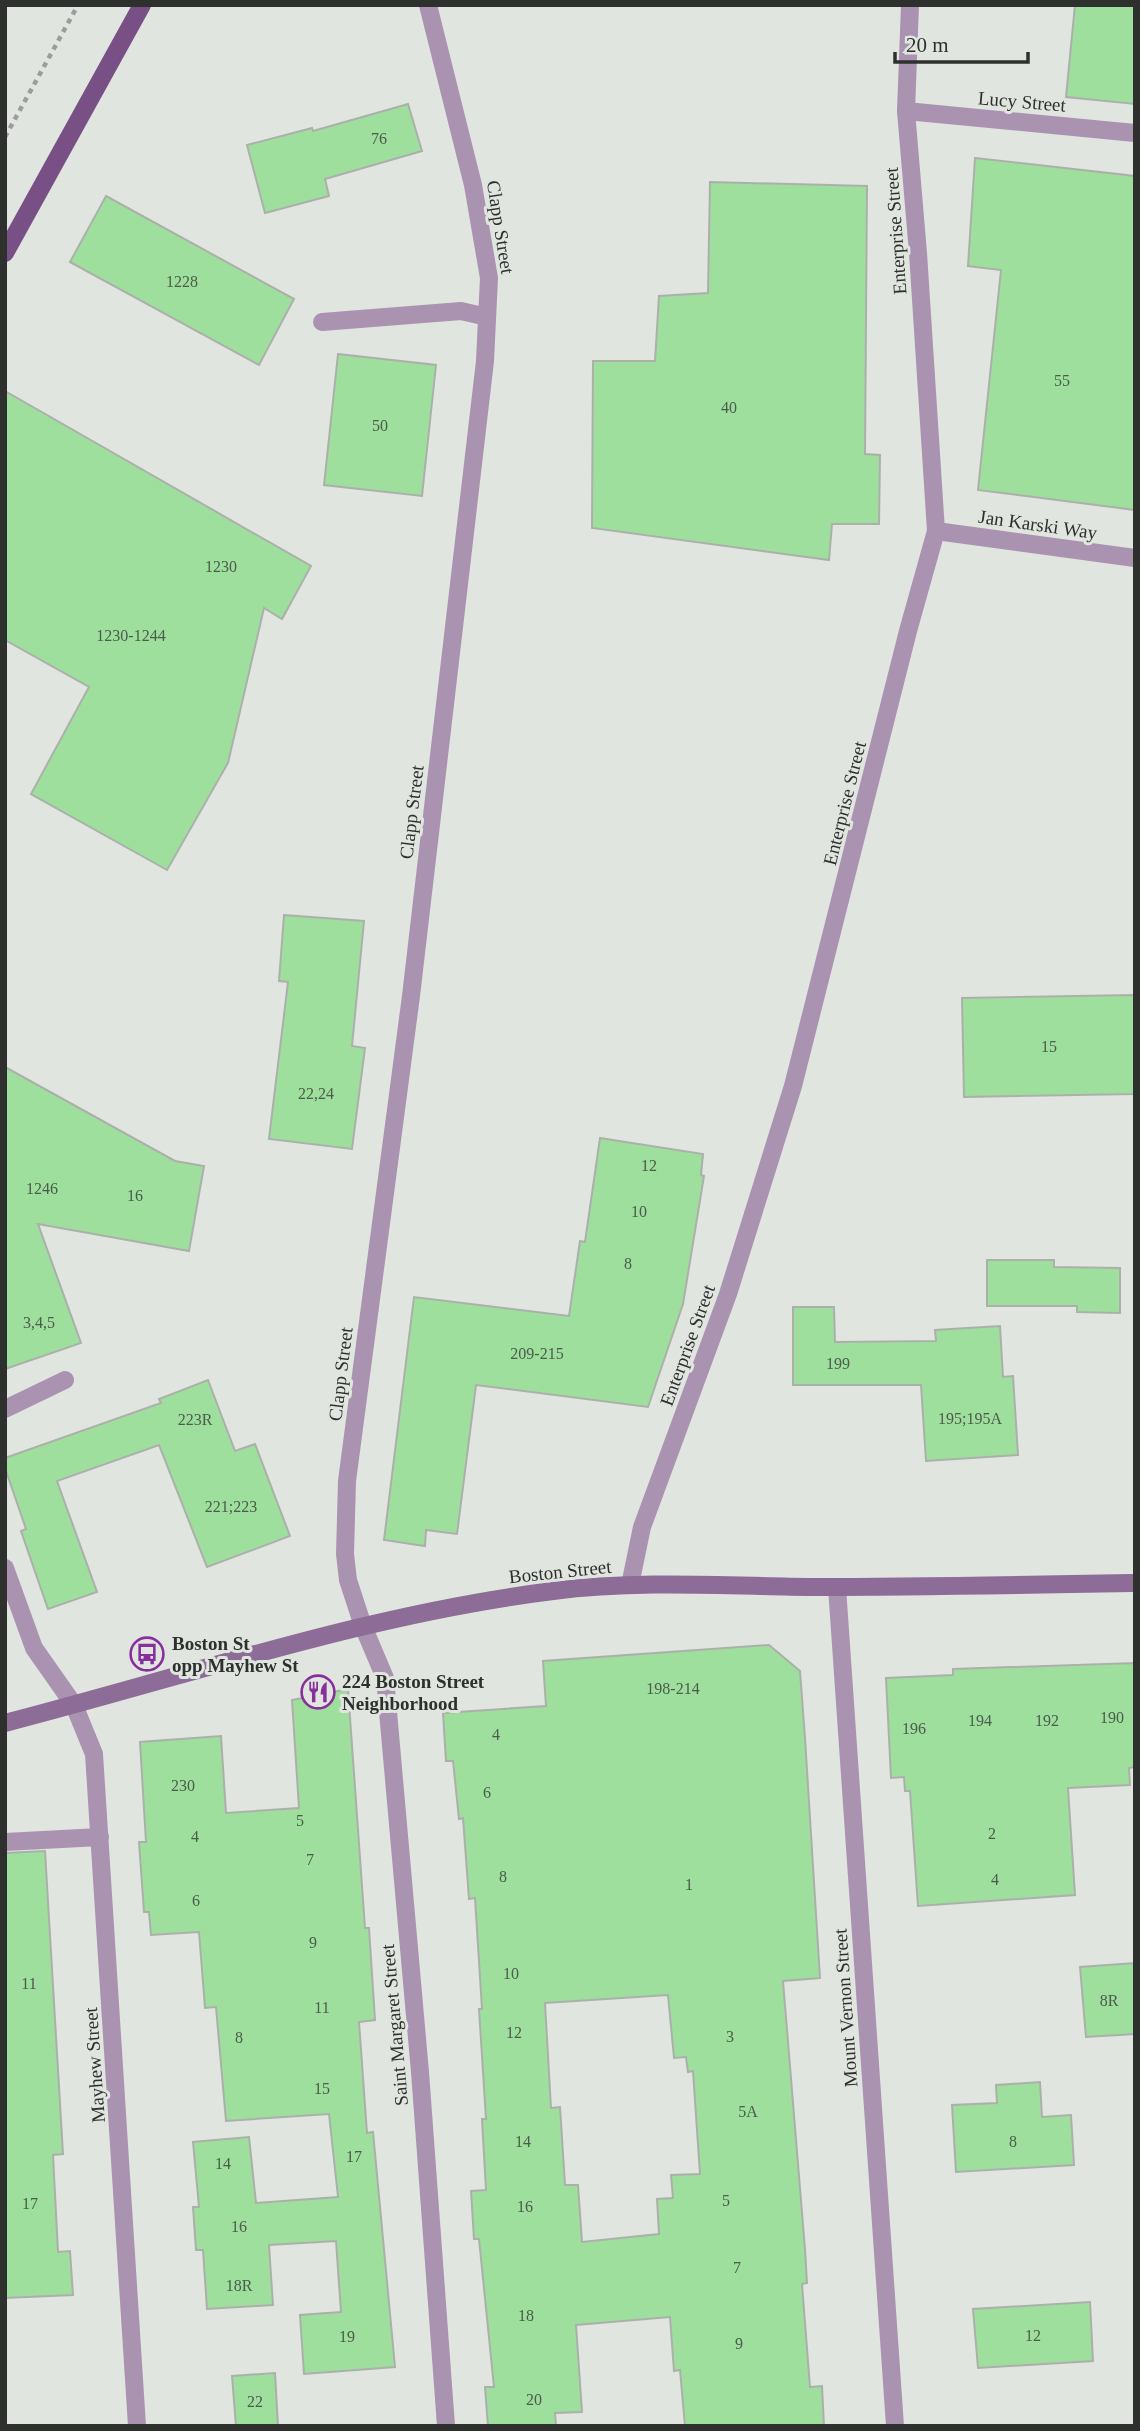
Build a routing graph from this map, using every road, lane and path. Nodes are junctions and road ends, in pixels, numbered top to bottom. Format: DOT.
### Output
graph roads {
  1 [pos="78,5"];
  2 [pos="142,5"];
  3 [pos="428,5"];
  4 [pos="910,5"];
  5 [pos="906,111"];
  6 [pos="1135,132"];
  7 [pos="5,137"];
  8 [pos="5,253"];
  9 [pos="487,317"];
  10 [pos="322,322"];
  11 [pos="936,531"];
  12 [pos="1135,558"];
  13 [pos="65,1380"];
  14 [pos="5,1409"];
  15 [pos="5,1568"];
  16 [pos="1135,1583"];
  17 [pos="630,1585"];
  18 [pos="837,1587"];
  19 [pos="363,1626"];
  20 [pos="74,1705"];
  21 [pos="5,1723"];
  22 [pos="100,1837"];
  23 [pos="5,1842"];
  24 [pos="137,2426"];
  25 [pos="446,2426"];
  26 [pos="895,2426"];
  1 -- 7 [label="path"];
  2 -- 8 [label="main road"];
  3 -- 9 [label="street, Clapp Street"];
  4 -- 5 [label="street, Enterprise Street"];
  5 -- 6 [label="street, Lucy Street"];
  5 -- 11 [label="street, Enterprise Street"];
  9 -- 10 [label="street"];
  9 -- 19 [label="street, Clapp Street"];
  11 -- 12 [label="street, Jan Karski Way"];
  11 -- 17 [label="street, Enterprise Street"];
  13 -- 14 [label="street"];
  15 -- 20 [label="street, Mayhew Street"];
  16 -- 18 [label="main road, Boston Street"];
  17 -- 18 [label="main road, Boston Street"];
  17 -- 19 [label="main road, Boston Street"];
  18 -- 26 [label="street, Mount Vernon Street"];
  19 -- 20 [label="main road, Boston Street"];
  19 -- 25 [label="street, Saint Margaret Street"];
  20 -- 21 [label="main road, Boston Street"];
  20 -- 22 [label="street, Mayhew Street"];
  22 -- 23 [label="street"];
  22 -- 24 [label="street, Mayhew Street"];
}
